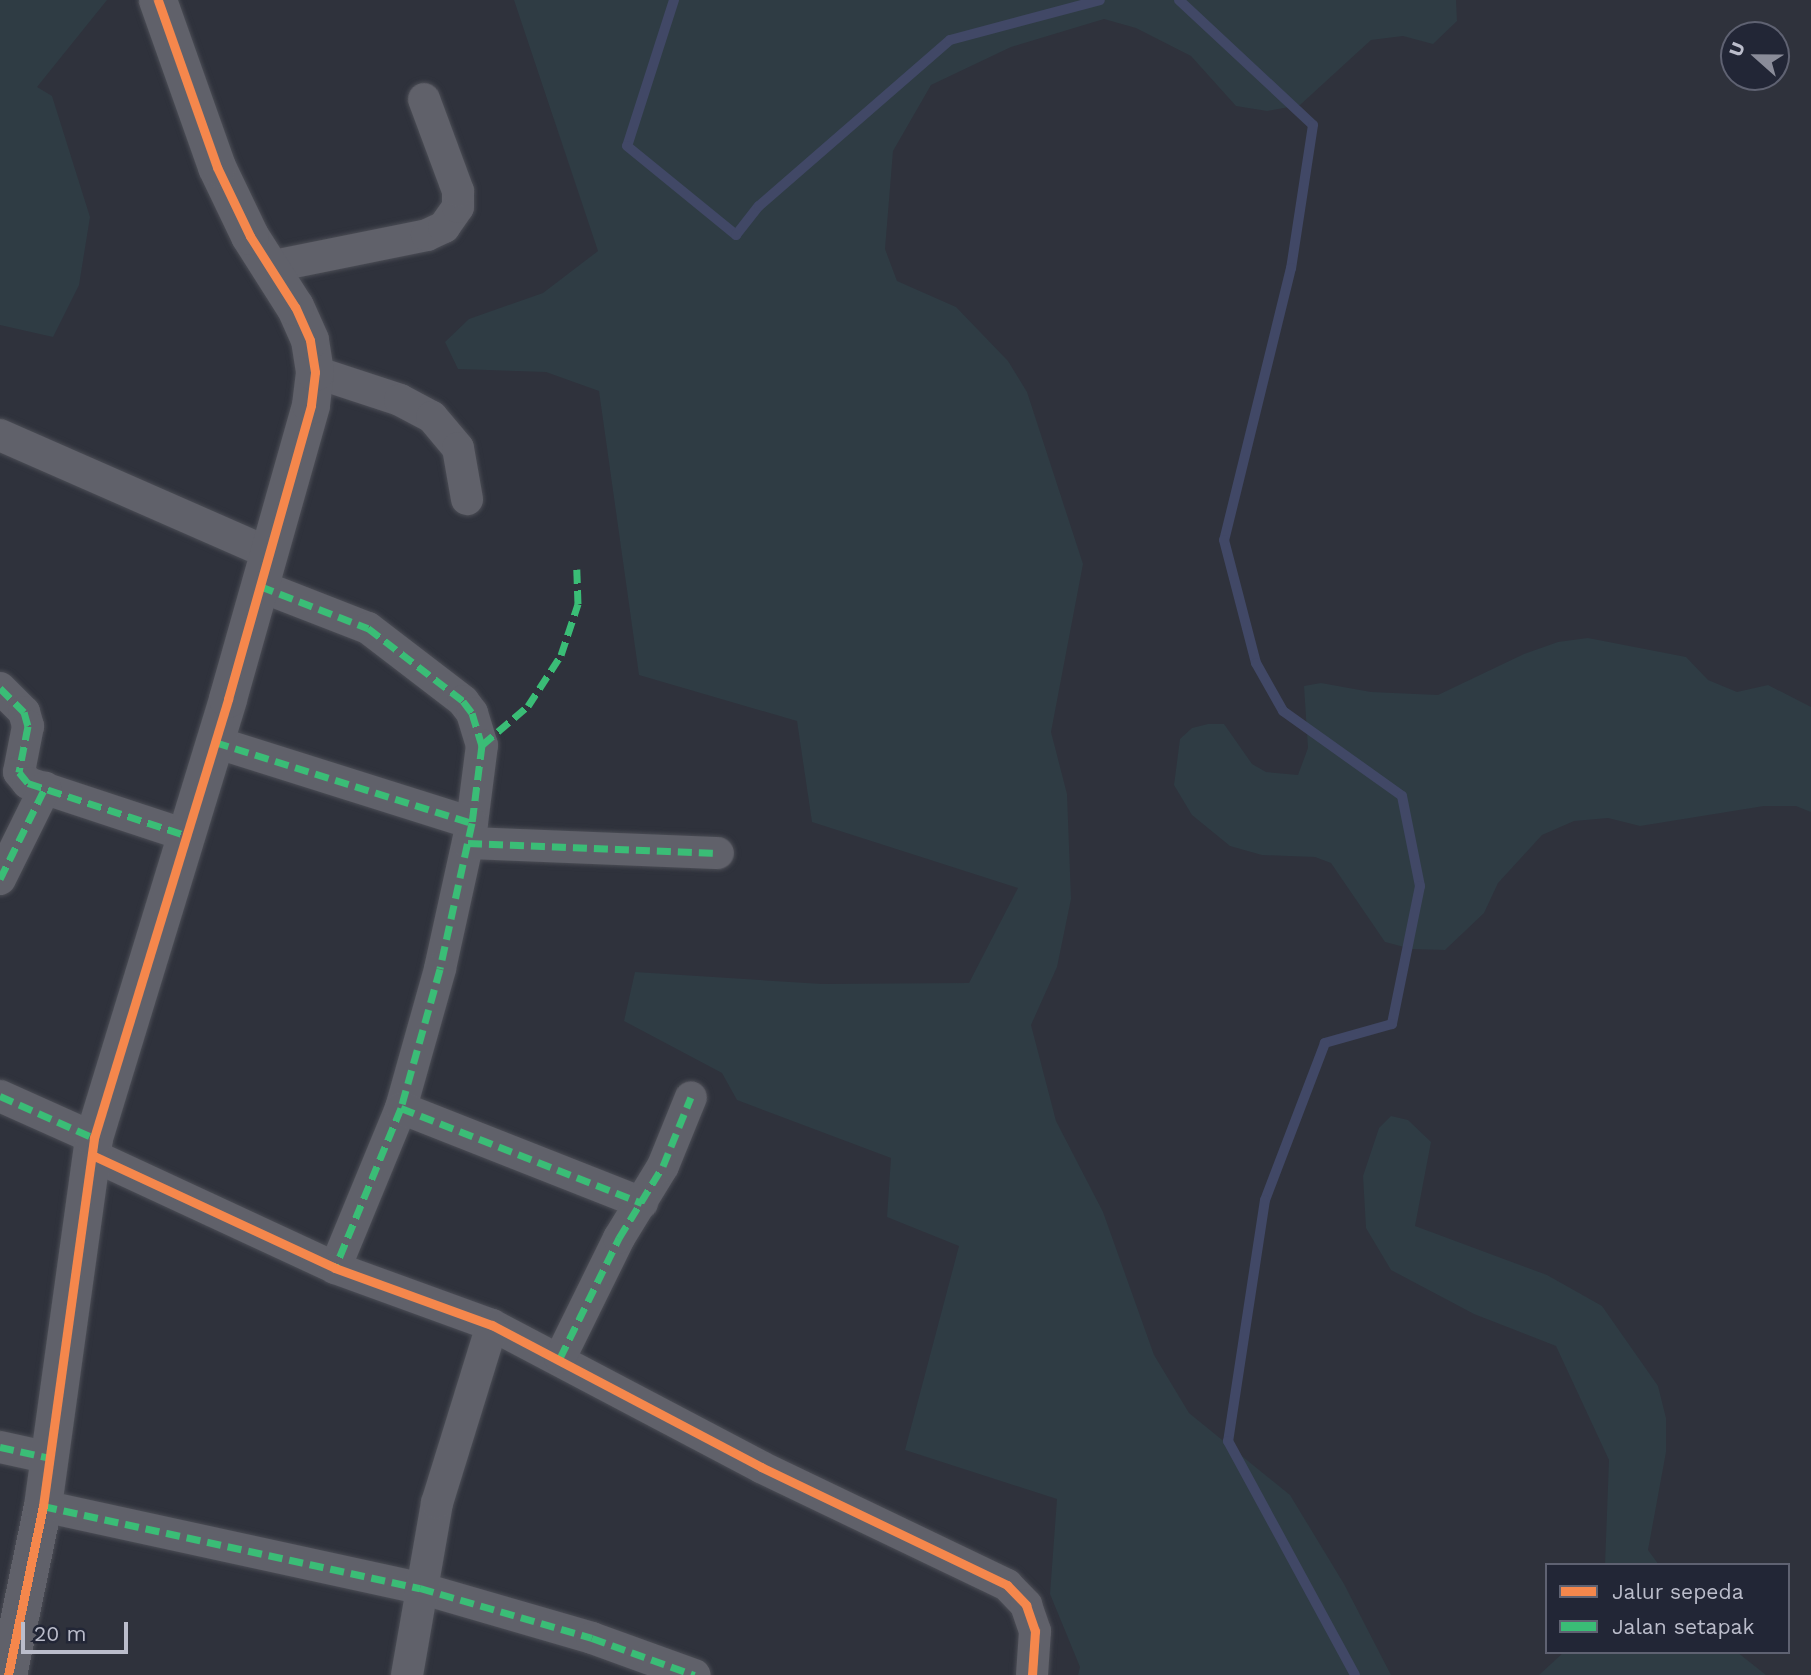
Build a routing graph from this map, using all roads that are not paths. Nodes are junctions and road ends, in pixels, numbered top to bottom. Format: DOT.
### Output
graph roads {
  1 [pos="158,0"];
  2 [pos="424,99"];
  3 [pos="269,267"];
  4 [pos="315,372"];
  5 [pos="0,436"];
  6 [pos="467,499"];
  7 [pos="265,569"];
  8 [pos="0,688"];
  9 [pos="215,742"];
  10 [pos="45,788"];
  11 [pos="470,833"];
  12 [pos="188,836"];
  13 [pos="718,853"];
  14 [pos="0,879"];
  15 [pos="0,1096"];
  16 [pos="691,1097"];
  17 [pos="401,1108"];
  18 [pos="93,1146"];
  19 [pos="642,1203"];
  20 [pos="335,1268"];
  21 [pos="492,1325"];
  22 [pos="560,1357"];
  23 [pos="0,1447"];
  24 [pos="50,1458"];
  25 [pos="43,1506"];
  26 [pos="420,1588"];
  27 [pos="8,1675"];
  28 [pos="407,1675"];
  29 [pos="694,1675"];
  30 [pos="1032,1675"];
  1 -- 3 [label="street"];
  2 -- 3 [label="street"];
  3 -- 4 [label="street"];
  4 -- 6 [label="street"];
  4 -- 7 [label="street"];
  5 -- 7 [label="street"];
  7 -- 9 [label="street"];
  7 -- 11 [label="street"];
  8 -- 10 [label="street"];
  9 -- 11 [label="street"];
  9 -- 12 [label="street"];
  10 -- 12 [label="street"];
  10 -- 14 [label="street"];
  11 -- 13 [label="street"];
  11 -- 17 [label="street"];
  12 -- 18 [label="street"];
  15 -- 18 [label="street"];
  16 -- 19 [label="street"];
  17 -- 19 [label="street"];
  17 -- 20 [label="street"];
  18 -- 20 [label="street"];
  18 -- 24 [label="street"];
  19 -- 22 [label="street"];
  20 -- 21 [label="street"];
  21 -- 22 [label="street"];
  21 -- 26 [label="street"];
  22 -- 30 [label="street"];
  23 -- 24 [label="street"];
  24 -- 25 [label="street"];
  25 -- 26 [label="street"];
  25 -- 27 [label="street"];
  26 -- 28 [label="street"];
  26 -- 29 [label="street"];
}
